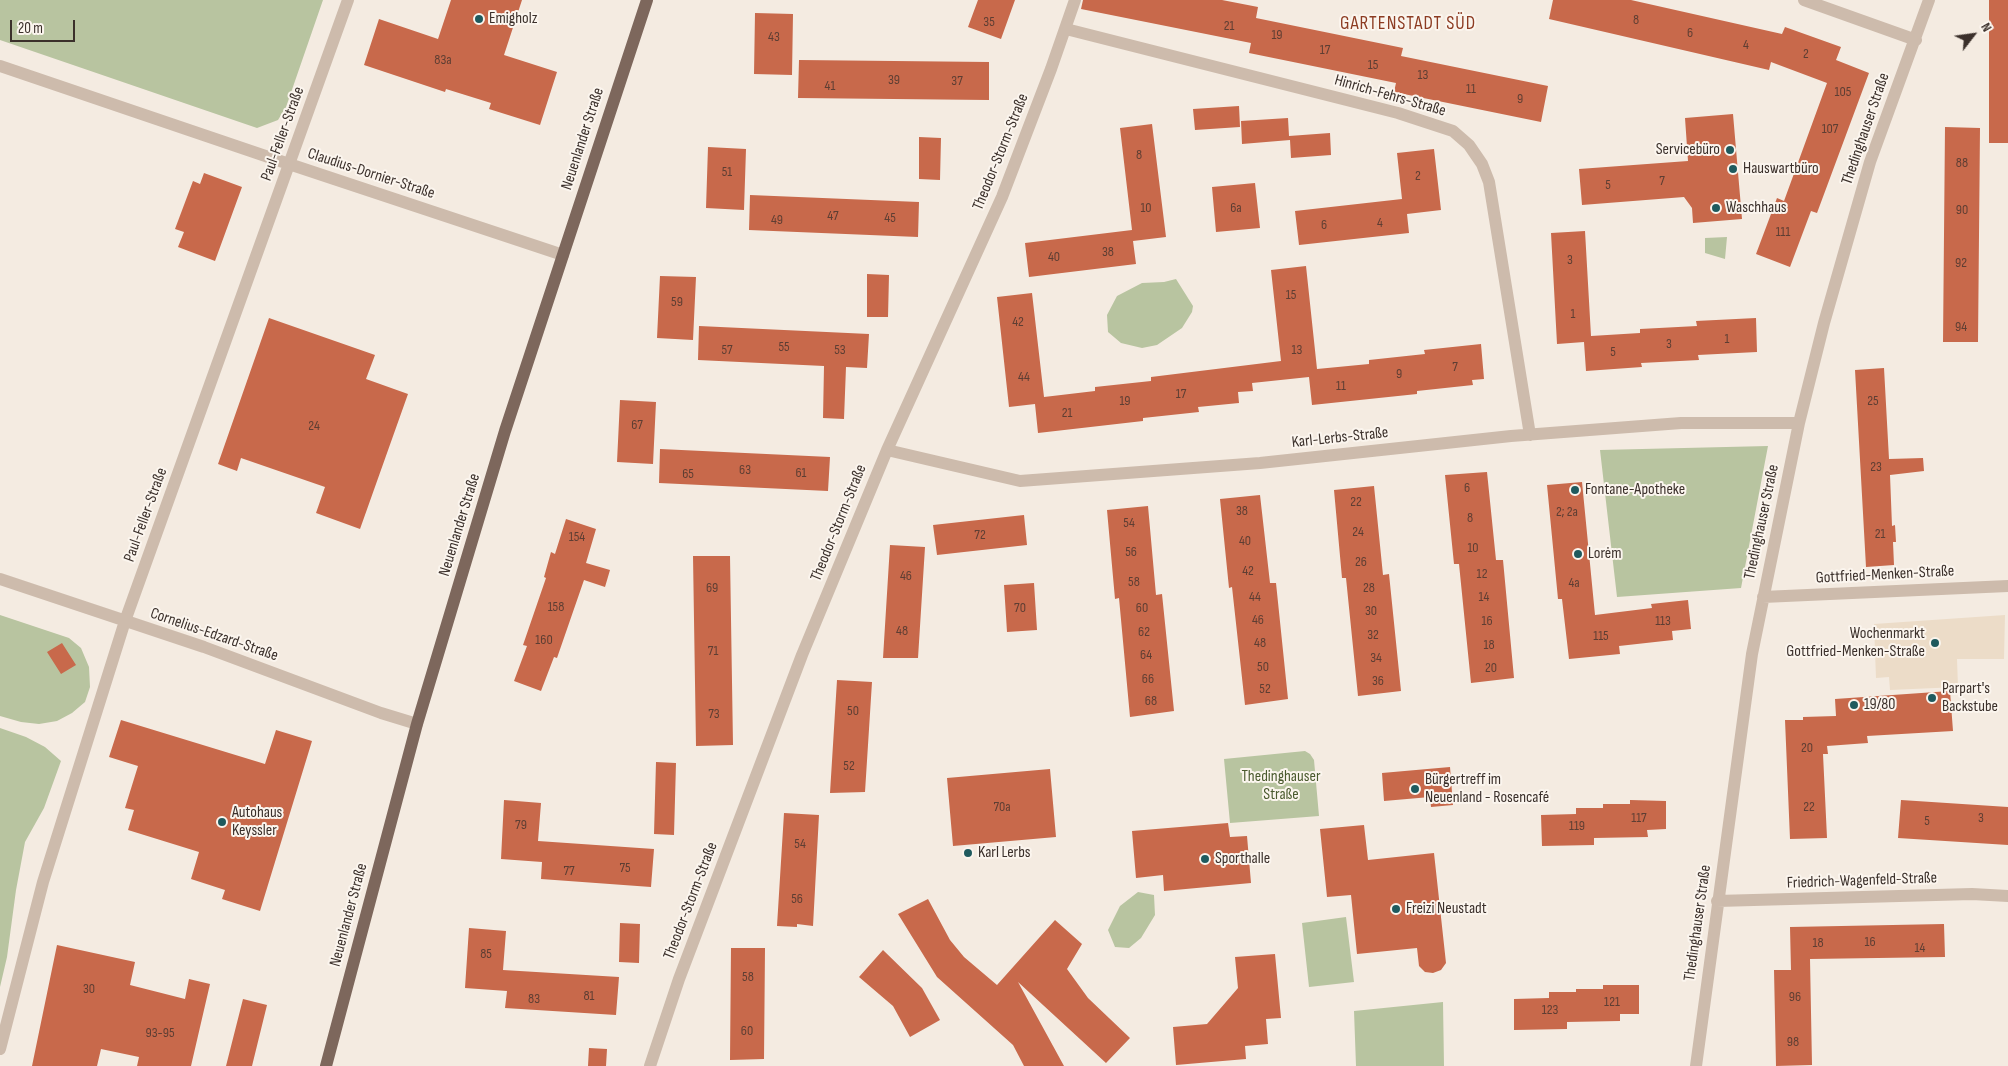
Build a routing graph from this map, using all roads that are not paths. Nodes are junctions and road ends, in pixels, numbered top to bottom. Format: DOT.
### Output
graph roads {
  1 [pos="348,0"];
  2 [pos="647,0"];
  3 [pos="1074,0"];
  4 [pos="1804,0"];
  5 [pos="1929,0"];
  6 [pos="1066,29"];
  7 [pos="1916,40"];
  8 [pos="0,66"];
  9 [pos="289,164"];
  10 [pos="563,255"];
  11 [pos="1799,423"];
  12 [pos="1530,435"];
  13 [pos="887,450"];
  14 [pos="0,579"];
  15 [pos="2008,586"];
  16 [pos="1763,597"];
  17 [pos="125,621"];
  18 [pos="417,724"];
  19 [pos="2008,896"];
  20 [pos="1717,901"];
  21 [pos="0,1049"];
  22 [pos="326,1066"];
  23 [pos="650,1066"];
  24 [pos="1696,1066"];
  1 -- 9 [label="street, Paul-Feller-Straße"];
  2 -- 10 [label="main road, Neuenlander Straße"];
  3 -- 6 [label="street, Theodor-Storm-Straße"];
  4 -- 7 [label="street"];
  5 -- 7 [label="street, Thedinghauser Straße"];
  6 -- 12 [label="street, Hinrich-Fehrs-Straße"];
  6 -- 13 [label="street, Theodor-Storm-Straße"];
  7 -- 11 [label="street, Thedinghauser Straße"];
  8 -- 9 [label="street, Claudius-Dornier-Straße"];
  9 -- 10 [label="street, Claudius-Dornier-Straße"];
  9 -- 17 [label="street, Paul-Feller-Straße"];
  10 -- 18 [label="main road, Neuenlander Straße"];
  11 -- 12 [label="street, Karl-Lerbs-Straße"];
  11 -- 16 [label="street, Thedinghauser Straße"];
  12 -- 13 [label="street, Karl-Lerbs-Straße"];
  13 -- 23 [label="street, Theodor-Storm-Straße"];
  14 -- 17 [label="street, Cornelius-Edzard-Straße"];
  15 -- 16 [label="street, Gottfried-Menken-Straße"];
  16 -- 20 [label="street, Thedinghauser Straße"];
  17 -- 18 [label="street, Cornelius-Edzard-Straße"];
  17 -- 21 [label="street, Paul-Feller-Straße"];
  18 -- 22 [label="main road, Neuenlander Straße"];
  19 -- 20 [label="street, Friedrich-Wagenfeld-Straße"];
  20 -- 24 [label="street, Thedinghauser Straße"];
}
